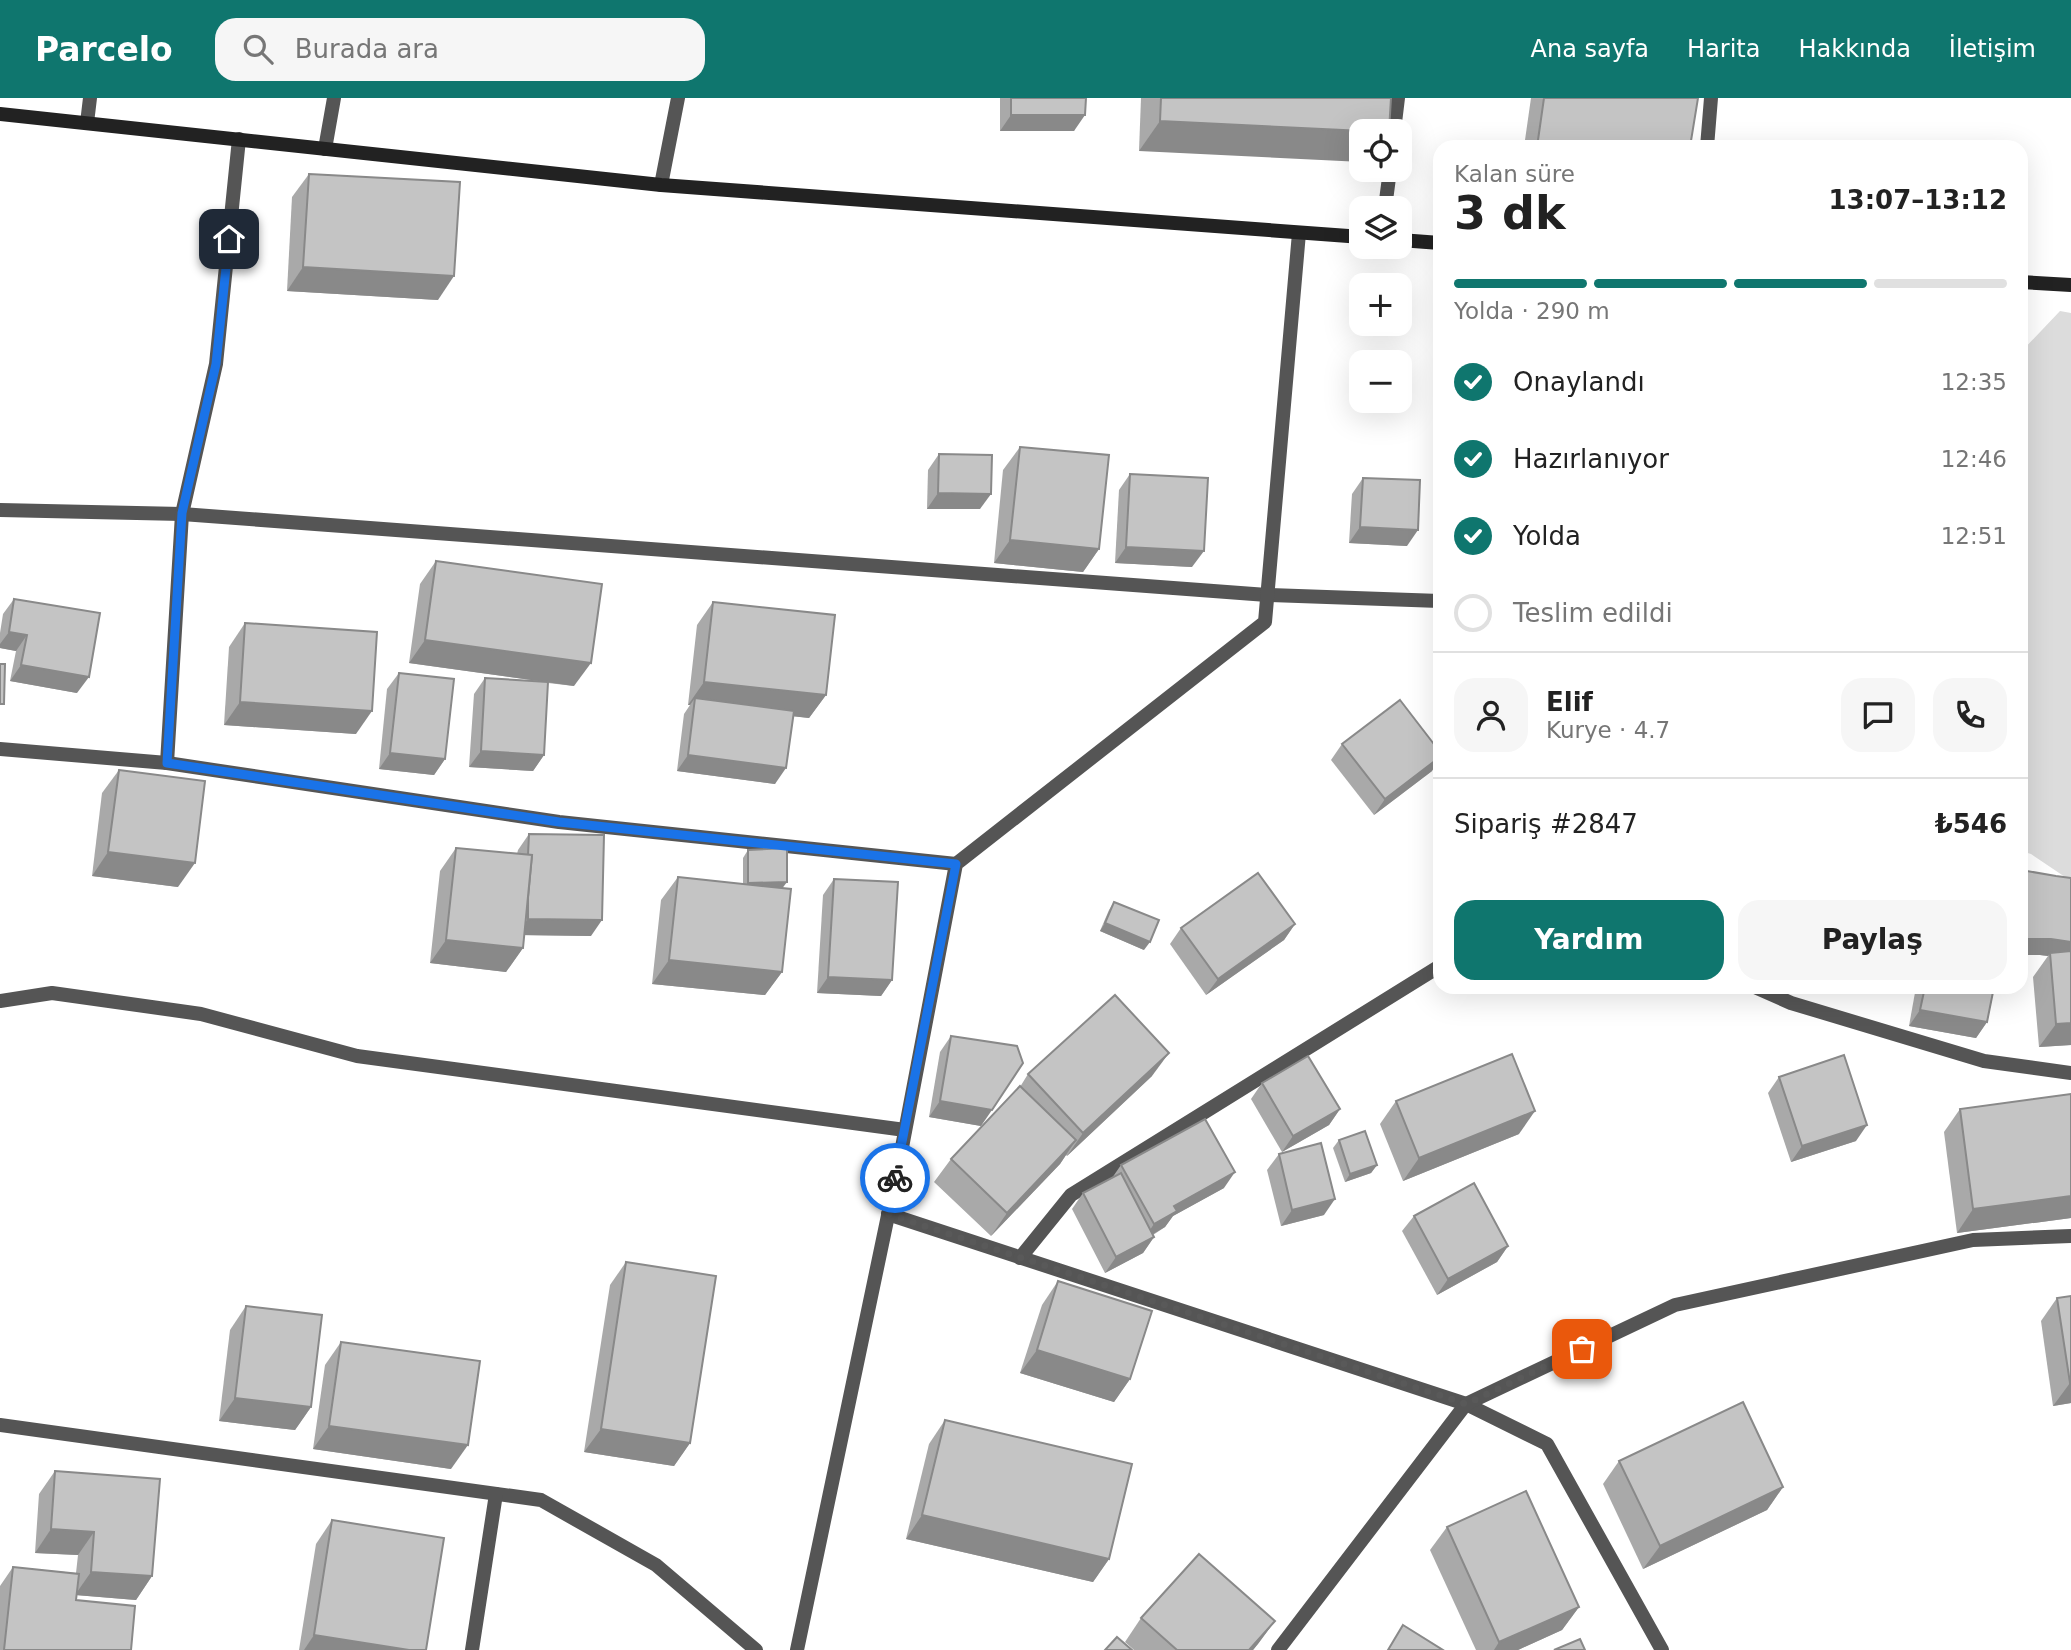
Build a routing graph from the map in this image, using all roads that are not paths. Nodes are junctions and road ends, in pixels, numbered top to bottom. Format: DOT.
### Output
graph roads {
  1 [pos="90,98"];
  2 [pos="334,98"];
  3 [pos="678,98"];
  4 [pos="1398,98"];
  5 [pos="1711,98"];
  6 [pos="0,114"];
  7 [pos="1395,119"];
  8 [pos="87,124"];
  9 [pos="239,139"];
  10 [pos="1708,140"];
  11 [pos="325,149"];
  12 [pos="662,185"];
  13 [pos="1299,233"];
  14 [pos="1349,236"];
  15 [pos="1412,241"];
  16 [pos="1433,242"];
  17 [pos="2028,282"];
  18 [pos="2071,285"];
  19 [pos="0,510"];
  20 [pos="182,513"];
  21 [pos="1267,595"];
  22 [pos="1433,601"];
  23 [pos="0,749"];
  24 [pos="167,763"];
  25 [pos="956,864"];
  26 [pos="1433,970"];
  27 [pos="1771,994"];
  28 [pos="0,1001"];
  29 [pos="2071,1073"];
  30 [pos="905,1130"];
  31 [pos="888,1214"];
  32 [pos="2071,1236"];
  33 [pos="1020,1258"];
  34 [pos="1466,1404"];
  35 [pos="0,1425"];
  36 [pos="496,1494"];
  37 [pos="472,1650"];
  38 [pos="756,1650"];
  39 [pos="797,1650"];
  40 [pos="1278,1650"];
  41 [pos="1662,1650"];
  1 -- 8 [label="street"];
  2 -- 11 [label="street"];
  3 -- 12 [label="street"];
  4 -- 7 [label="street"];
  5 -- 10 [label="street"];
  6 -- 8 [label="street"];
  8 -- 9 [label="street"];
  9 -- 11 [label="street"];
  9 -- 20 [label="street"];
  11 -- 12 [label="street"];
  12 -- 13 [label="street"];
  13 -- 14 [label="street"];
  13 -- 21 [label="street"];
  15 -- 16 [label="street"];
  17 -- 18 [label="street"];
  19 -- 20 [label="street"];
  20 -- 21 [label="street"];
  20 -- 24 [label="street"];
  21 -- 22 [label="street"];
  21 -- 25 [label="street"];
  23 -- 24 [label="street"];
  24 -- 25 [label="street"];
  25 -- 30 [label="street"];
  26 -- 33 [label="street"];
  27 -- 29 [label="street"];
  28 -- 30 [label="street"];
  30 -- 31 [label="street"];
  31 -- 33 [label="street"];
  31 -- 39 [label="street"];
  32 -- 34 [label="street"];
  33 -- 34 [label="street"];
  34 -- 40 [label="street"];
  34 -- 41 [label="street"];
  35 -- 36 [label="street"];
  36 -- 37 [label="street"];
  36 -- 38 [label="street"];
}
